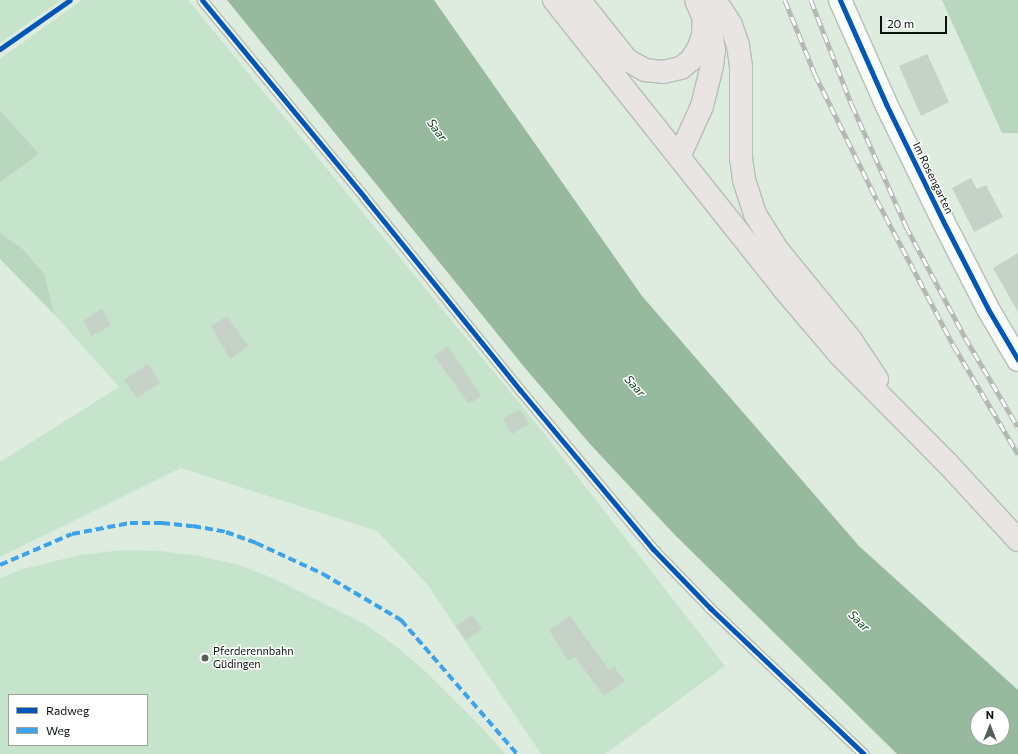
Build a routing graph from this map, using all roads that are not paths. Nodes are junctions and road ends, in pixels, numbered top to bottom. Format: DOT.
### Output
graph roads {
  1 [pos="202,0"];
  2 [pos="554,0"];
  3 [pos="579,0"];
  4 [pos="840,0"];
  5 [pos="705,6"];
  6 [pos="679,157"];
  7 [pos="1018,360"];
  8 [pos="904,421"];
  9 [pos="1018,540"];
  10 [pos="864,754"];
  1 -- 10 [label="lane"];
  2 -- 6 [label="main road"];
  3 -- 5 [label="main road"];
  4 -- 7 [label="street, Im Rosengarten"];
  5 -- 6 [label="main road"];
  5 -- 8 [label="main road"];
  6 -- 8 [label="main road"];
  8 -- 9 [label="main road"];
}
